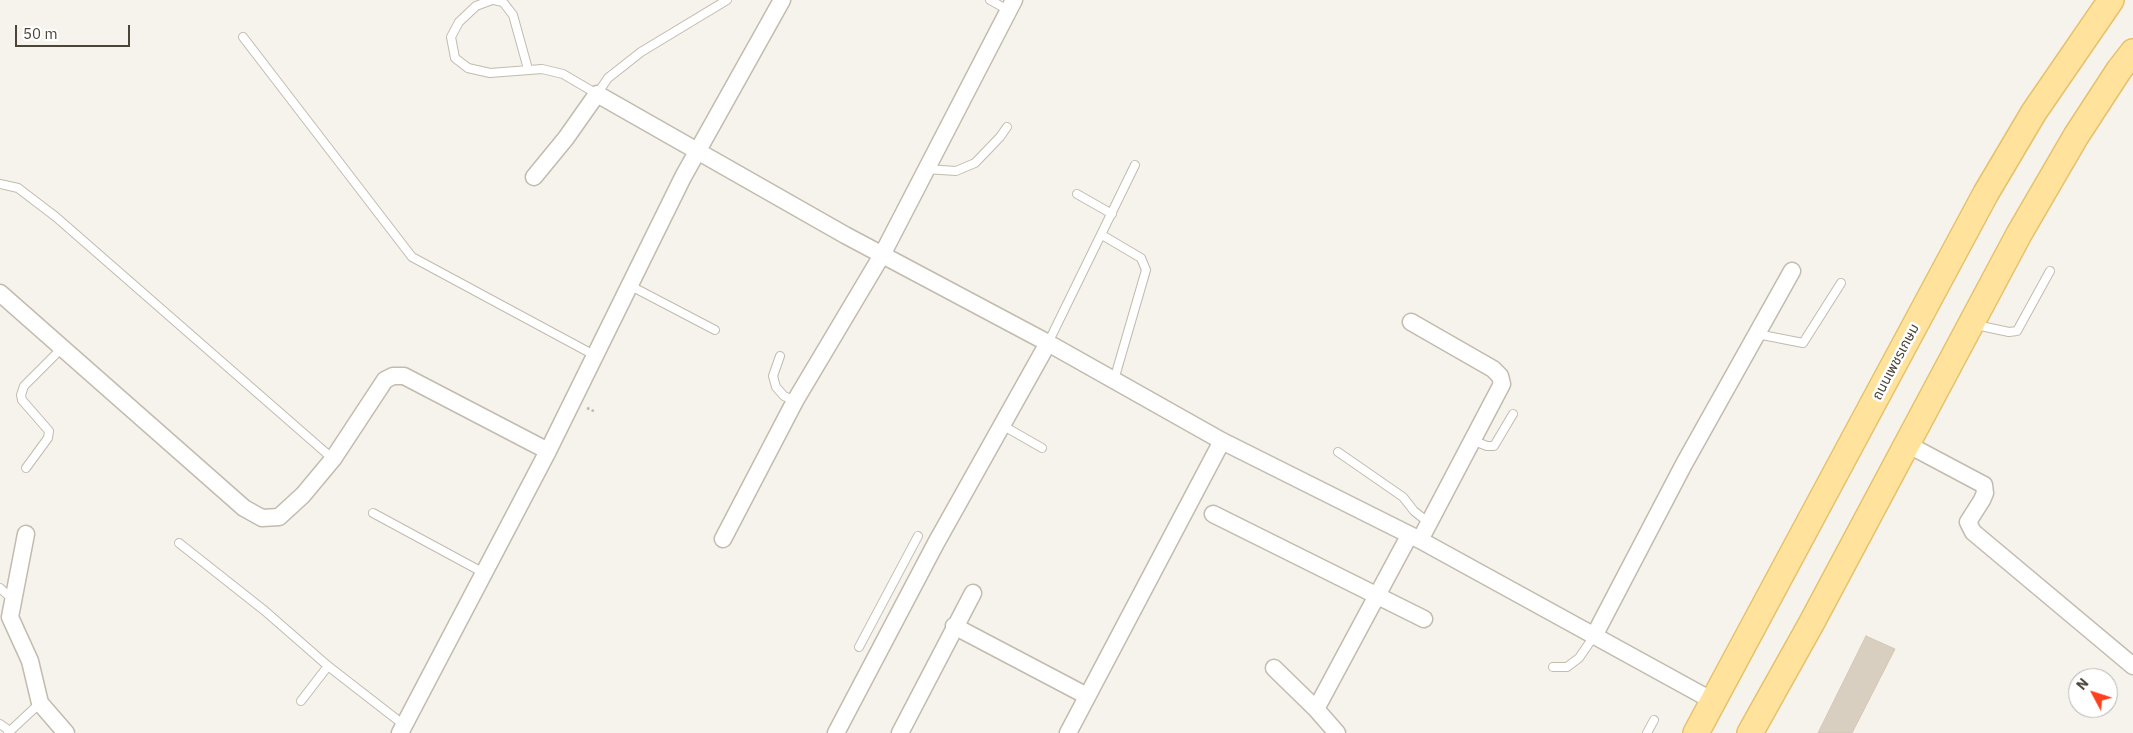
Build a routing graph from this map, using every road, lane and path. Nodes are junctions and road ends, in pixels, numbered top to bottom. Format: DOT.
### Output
graph roads {
  1 [pos="493,0"];
  2 [pos="727,0"];
  3 [pos="782,0"];
  4 [pos="990,0"];
  5 [pos="2111,0"];
  6 [pos="1011,5"];
  7 [pos="243,36"];
  8 [pos="2133,52"];
  9 [pos="528,69"];
  10 [pos="597,94"];
  11 [pos="1006,127"];
  12 [pos="698,150"];
  13 [pos="1135,165"];
  14 [pos="926,169"];
  15 [pos="534,177"];
  16 [pos="0,184"];
  17 [pos="1077,194"];
  18 [pos="1112,214"];
  19 [pos="1102,235"];
  20 [pos="882,255"];
  21 [pos="2050,271"];
  22 [pos="1792,272"];
  23 [pos="1841,283"];
  24 [pos="629,285"];
  25 [pos="0,293"];
  26 [pos="1411,322"];
  27 [pos="1971,324"];
  28 [pos="715,330"];
  29 [pos="1757,334"];
  30 [pos="1048,343"];
  31 [pos="62,348"];
  32 [pos="594,355"];
  33 [pos="780,356"];
  34 [pos="1114,380"];
  35 [pos="795,401"];
  36 [pos="1512,414"];
  37 [pos="1002,426"];
  38 [pos="1222,441"];
  39 [pos="1474,441"];
  40 [pos="1905,443"];
  41 [pos="1042,448"];
  42 [pos="548,450"];
  43 [pos="1338,452"];
  44 [pos="333,459"];
  45 [pos="26,468"];
  46 [pos="373,513"];
  47 [pos="1213,514"];
  48 [pos="1429,523"];
  49 [pos="26,534"];
  50 [pos="918,536"];
  51 [pos="1414,538"];
  52 [pos="723,539"];
  53 [pos="179,543"];
  54 [pos="484,573"];
  55 [pos="898,573"];
  56 [pos="915,582"];
  57 [pos="0,588"];
  58 [pos="973,593"];
  59 [pos="1377,597"];
  60 [pos="12,599"];
  61 [pos="1424,619"];
  62 [pos="954,626"];
  63 [pos="1594,636"];
  64 [pos="859,648"];
  65 [pos="328,666"];
  66 [pos="2133,666"];
  67 [pos="1553,667"];
  68 [pos="1274,668"];
  69 [pos="1087,696"];
  70 [pos="301,701"];
  71 [pos="1713,701"];
  72 [pos="40,703"];
  73 [pos="1316,709"];
  74 [pos="1654,720"];
  75 [pos="0,724"];
  76 [pos="402,729"];
  77 [pos="1073,731"];
  78 [pos="9,732"];
  79 [pos="66,733"];
  80 [pos="836,733"];
  81 [pos="900,733"];
  82 [pos="1337,733"];
  83 [pos="1647,733"];
  84 [pos="1696,733"];
  85 [pos="1750,733"];
  1 -- 9 [label="lane"];
  1 -- 9 [label="lane"];
  2 -- 10 [label="lane"];
  3 -- 12 [label="street"];
  4 -- 6 [label="lane"];
  5 -- 71 [label="main road, ถนนเพชรเกษม"];
  6 -- 14 [label="street"];
  7 -- 32 [label="lane"];
  8 -- 27 [label="main road"];
  9 -- 10 [label="lane"];
  10 -- 12 [label="street"];
  10 -- 15 [label="street"];
  11 -- 14 [label="lane"];
  12 -- 20 [label="street"];
  12 -- 24 [label="street"];
  13 -- 18 [label="lane"];
  14 -- 20 [label="street"];
  16 -- 44 [label="lane"];
  17 -- 18 [label="lane"];
  18 -- 19 [label="lane"];
  19 -- 30 [label="lane"];
  19 -- 34 [label="lane"];
  20 -- 30 [label="street"];
  20 -- 35 [label="street"];
  21 -- 27 [label="lane"];
  22 -- 29 [label="street"];
  23 -- 29 [label="lane"];
  24 -- 28 [label="lane"];
  24 -- 32 [label="street"];
  25 -- 31 [label="street"];
  26 -- 39 [label="street"];
  27 -- 40 [label="main road"];
  29 -- 63 [label="street"];
  30 -- 34 [label="street"];
  30 -- 37 [label="street"];
  31 -- 44 [label="street"];
  31 -- 45 [label="lane"];
  32 -- 42 [label="street"];
  33 -- 35 [label="lane"];
  34 -- 38 [label="street"];
  35 -- 52 [label="street"];
  36 -- 39 [label="lane"];
  37 -- 41 [label="lane"];
  37 -- 56 [label="street"];
  38 -- 51 [label="street"];
  38 -- 69 [label="street"];
  39 -- 48 [label="street"];
  40 -- 66 [label="street"];
  40 -- 85 [label="main road"];
  42 -- 44 [label="street"];
  42 -- 54 [label="street"];
  43 -- 48 [label="lane"];
  46 -- 54 [label="lane"];
  47 -- 59 [label="street"];
  48 -- 51 [label="street"];
  49 -- 60 [label="street"];
  50 -- 55 [label="lane"];
  51 -- 59 [label="street"];
  51 -- 63 [label="street"];
  53 -- 65 [label="lane"];
  54 -- 76 [label="street"];
  55 -- 56 [label="lane"];
  55 -- 64 [label="lane"];
  56 -- 80 [label="street"];
  57 -- 60 [label="lane"];
  58 -- 62 [label="street"];
  59 -- 61 [label="street"];
  59 -- 73 [label="street"];
  60 -- 72 [label="street"];
  62 -- 69 [label="street"];
  62 -- 81 [label="street"];
  63 -- 67 [label="lane"];
  63 -- 71 [label="street"];
  65 -- 70 [label="lane"];
  65 -- 76 [label="lane"];
  68 -- 73 [label="street"];
  69 -- 77 [label="street"];
  71 -- 84 [label="main road, ถนนเพชรเกษม"];
  72 -- 78 [label="lane"];
  72 -- 79 [label="street"];
  73 -- 82 [label="street"];
  74 -- 83 [label="lane"];
  75 -- 78 [label="lane"];
}
